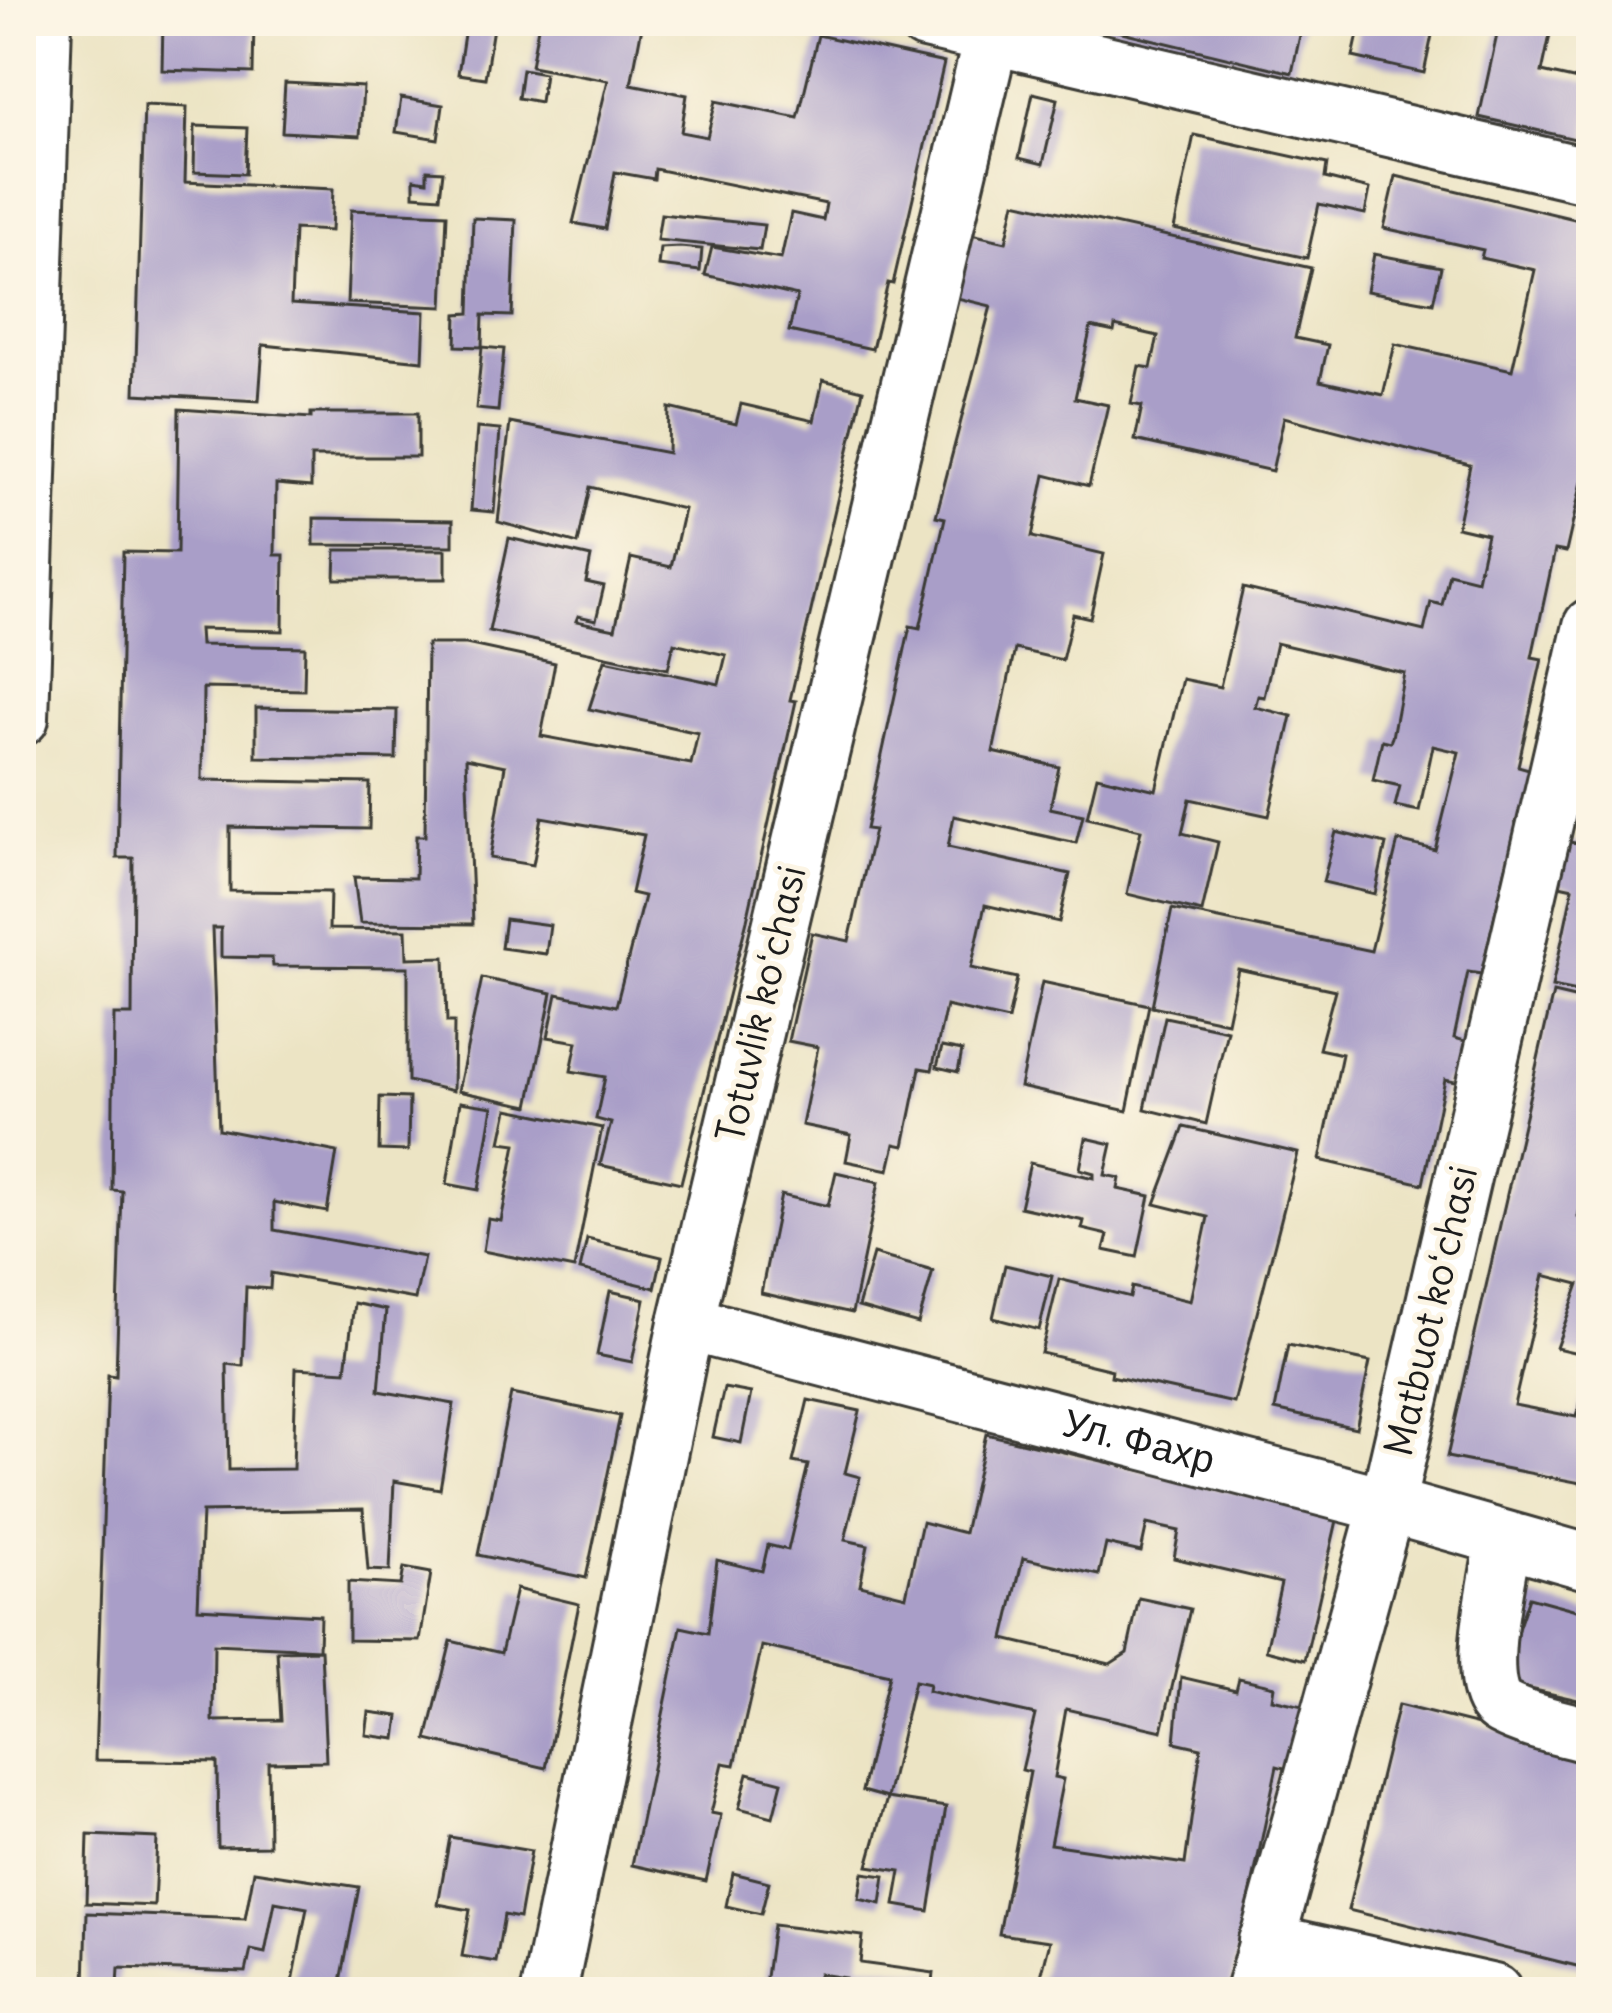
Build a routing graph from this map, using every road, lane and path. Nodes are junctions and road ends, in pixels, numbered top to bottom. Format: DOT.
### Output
graph roads {
  1 [pos="44,21"];
  2 [pos="925,21"];
  3 [pos="993,28"];
  4 [pos="1591,176"];
  5 [pos="1591,626"];
  6 [pos="21,718"];
  7 [pos="686,1323"];
  8 [pos="1387,1504"];
  9 [pos="1504,1539"];
  10 [pos="1591,1563"];
  11 [pos="1591,1736"];
  12 [pos="1260,1966"];
  13 [pos="549,1992"];
  14 [pos="1494,1992"];
  1 -- 6 [label="street"];
  2 -- 3 [label="street"];
  3 -- 4 [label="street"];
  3 -- 7 [label="street, Totuvlik koʻchasi"];
  5 -- 8 [label="street, Matbuot koʻchasi"];
  7 -- 8 [label="street, Ул. Фахр"];
  7 -- 13 [label="street, Totuvlik koʻchasi"];
  8 -- 9 [label="street, Ул. Фахр"];
  8 -- 12 [label="street, Matbuot koʻchasi"];
  9 -- 10 [label="street, Ул. Фахр"];
  9 -- 11 [label="street"];
  12 -- 14 [label="street"];
}
